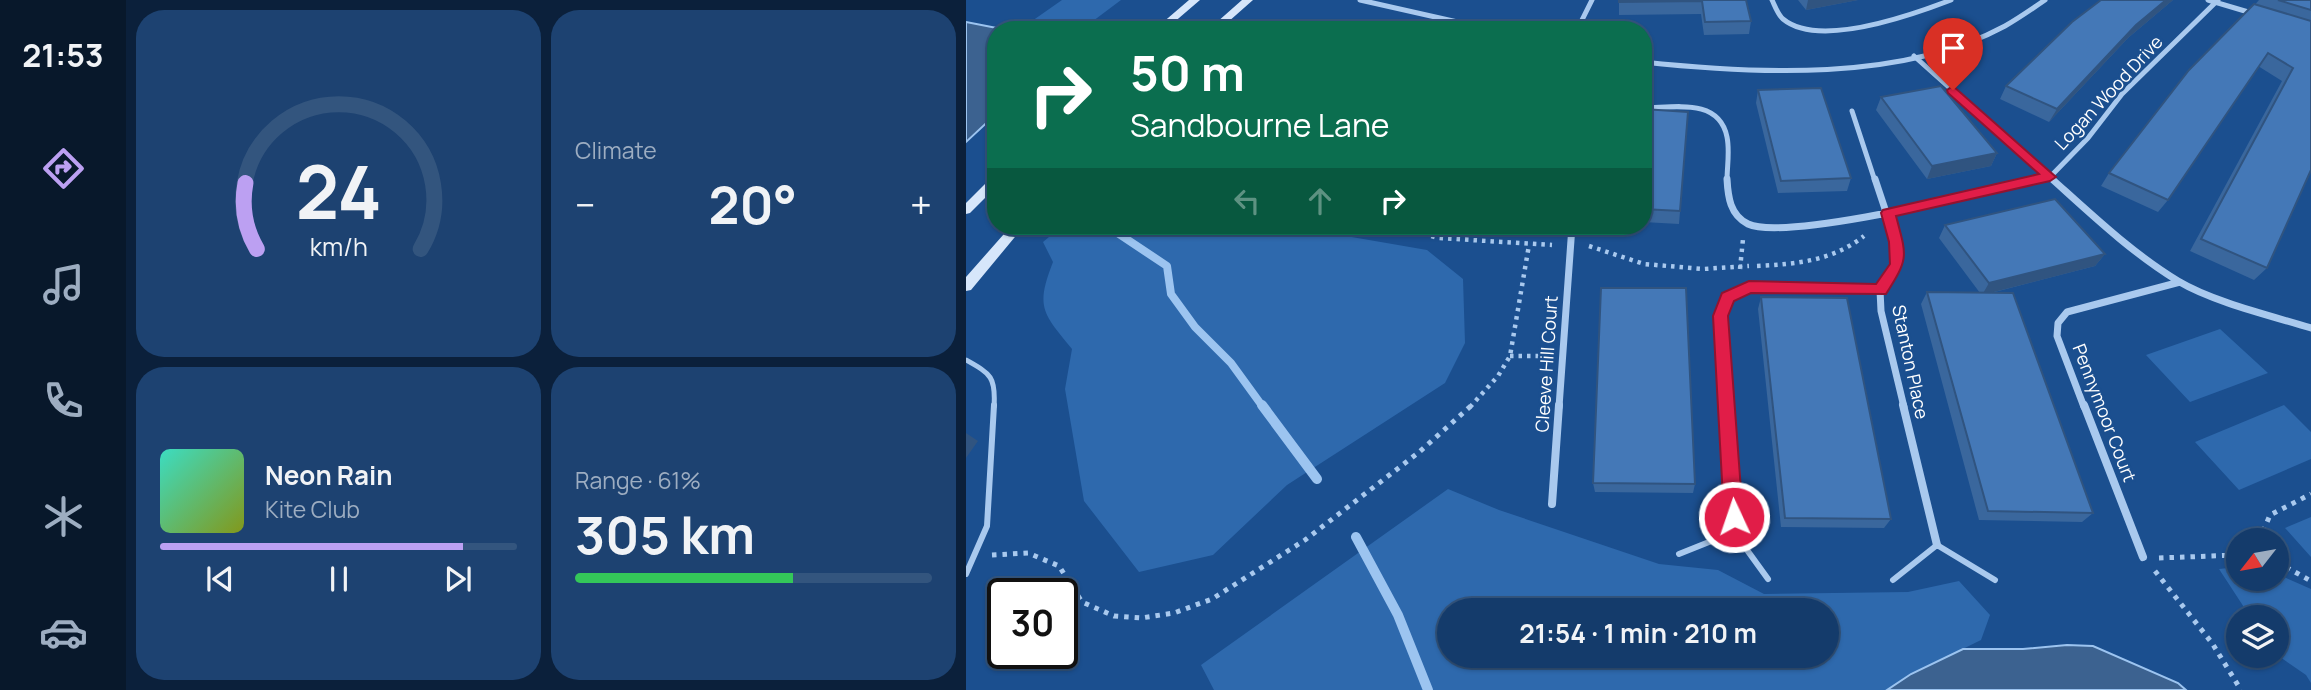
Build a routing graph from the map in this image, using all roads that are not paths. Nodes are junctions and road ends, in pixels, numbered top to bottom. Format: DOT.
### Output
graph roads {
  1 [pos="1195,0"];
  2 [pos="1248,0"];
  3 [pos="1360,0"];
  4 [pos="1592,0"];
  5 [pos="1772,0"];
  6 [pos="1951,0"];
  7 [pos="2045,0"];
  8 [pos="2208,0"];
  9 [pos="2217,1"];
  10 [pos="2266,17"];
  11 [pos="1169,21"];
  12 [pos="1224,21"];
  13 [pos="1453,21"];
  14 [pos="1582,21"];
  15 [pos="1914,56"];
  16 [pos="1652,63"];
  17 [pos="1652,108"];
  18 [pos="1852,111"];
  19 [pos="2050,177"];
  20 [pos="987,189"];
  21 [pos="966,210"];
  22 [pos="1888,213"];
  23 [pos="1010,235"];
  24 [pos="1571,235"];
  25 [pos="2179,282"];
  26 [pos="966,286"];
  27 [pos="1880,290"];
  28 [pos="2311,328"];
  29 [pos="966,360"];
  30 [pos="1552,504"];
  31 [pos="1734,532"];
  32 [pos="1937,545"];
  33 [pos="1679,554"];
  34 [pos="2143,557"];
  35 [pos="966,574"];
  36 [pos="1768,579"];
  37 [pos="1893,580"];
  38 [pos="1995,580"];
  1 -- 11 [label="street"];
  2 -- 12 [label="street"];
  3 -- 13 [label="street"];
  4 -- 14 [label="street"];
  5 -- 6 [label="street"];
  7 -- 15 [label="street"];
  8 -- 9 [label="street"];
  9 -- 10 [label="street"];
  9 -- 19 [label="street, Logan Wood Drive"];
  15 -- 16 [label="street"];
  15 -- 19 [label="street"];
  17 -- 22 [label="street"];
  18 -- 22 [label="street, Stanton Place"];
  19 -- 22 [label="street"];
  19 -- 25 [label="street"];
  20 -- 21 [label="street"];
  22 -- 27 [label="street, Stanton Place"];
  23 -- 26 [label="street"];
  24 -- 30 [label="street, Cleeve Hill Court"];
  25 -- 28 [label="street"];
  25 -- 34 [label="street, Pennymoor Court"];
  27 -- 31 [label="street"];
  27 -- 32 [label="street, Stanton Place"];
  29 -- 35 [label="lane"];
  31 -- 33 [label="lane"];
  31 -- 36 [label="lane"];
  32 -- 37 [label="lane"];
  32 -- 38 [label="lane"];
}
